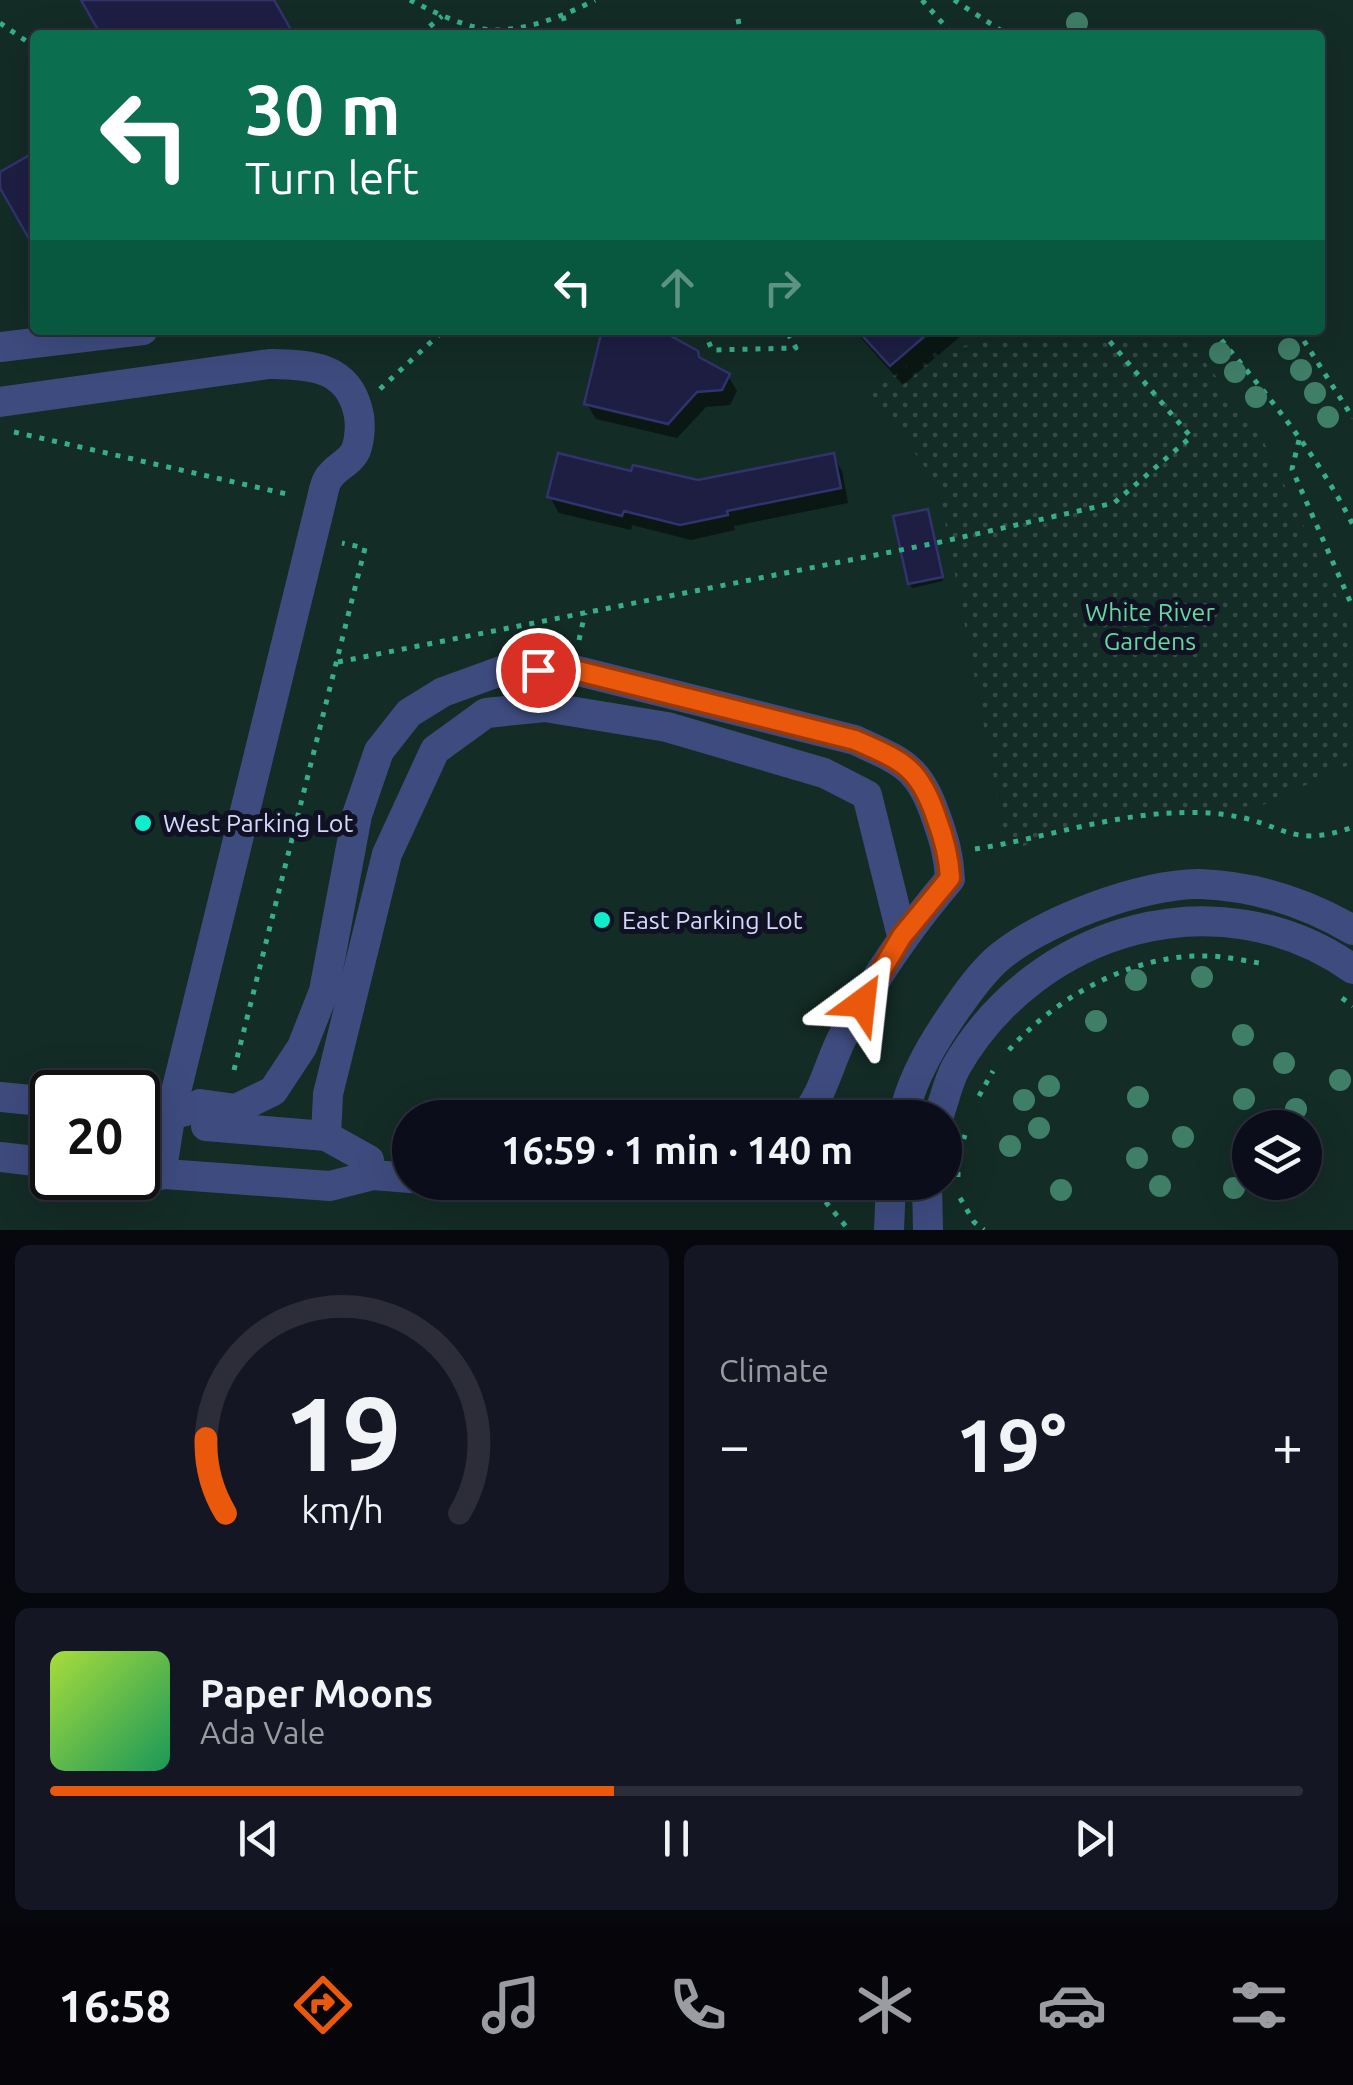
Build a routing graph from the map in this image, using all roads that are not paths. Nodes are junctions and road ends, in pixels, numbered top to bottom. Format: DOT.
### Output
graph roads {
  1 [pos="102,335"];
  2 [pos="0,347"];
  3 [pos="3,416"];
  4 [pos="1353,930"];
  5 [pos="902,936"];
  6 [pos="1346,983"];
  7 [pos="0,1097"];
  8 [pos="30,1100"];
  9 [pos="816,1100"];
  10 [pos="910,1100"];
  11 [pos="944,1100"];
  12 [pos="160,1111"];
  13 [pos="177,1112"];
  14 [pos="326,1136"];
  15 [pos="160,1149"];
  16 [pos="0,1157"];
  17 [pos="30,1160"];
  18 [pos="369,1160"];
  19 [pos="160,1174"];
  20 [pos="392,1177"];
  21 [pos="890,1200"];
  22 [pos="927,1200"];
  23 [pos="889,1230"];
  24 [pos="928,1230"];
  1 -- 2 [label="street"];
  3 -- 13 [label="street"];
  4 -- 10 [label="street"];
  5 -- 9 [label="street"];
  5 -- 13 [label="street"];
  5 -- 14 [label="street"];
  6 -- 11 [label="street"];
  7 -- 8 [label="street"];
  12 -- 13 [label="street"];
  13 -- 14 [label="street"];
  13 -- 15 [label="street"];
  14 -- 18 [label="street"];
  16 -- 17 [label="street"];
  19 -- 20 [label="street"];
  21 -- 23 [label="street"];
  22 -- 24 [label="street"];
}
